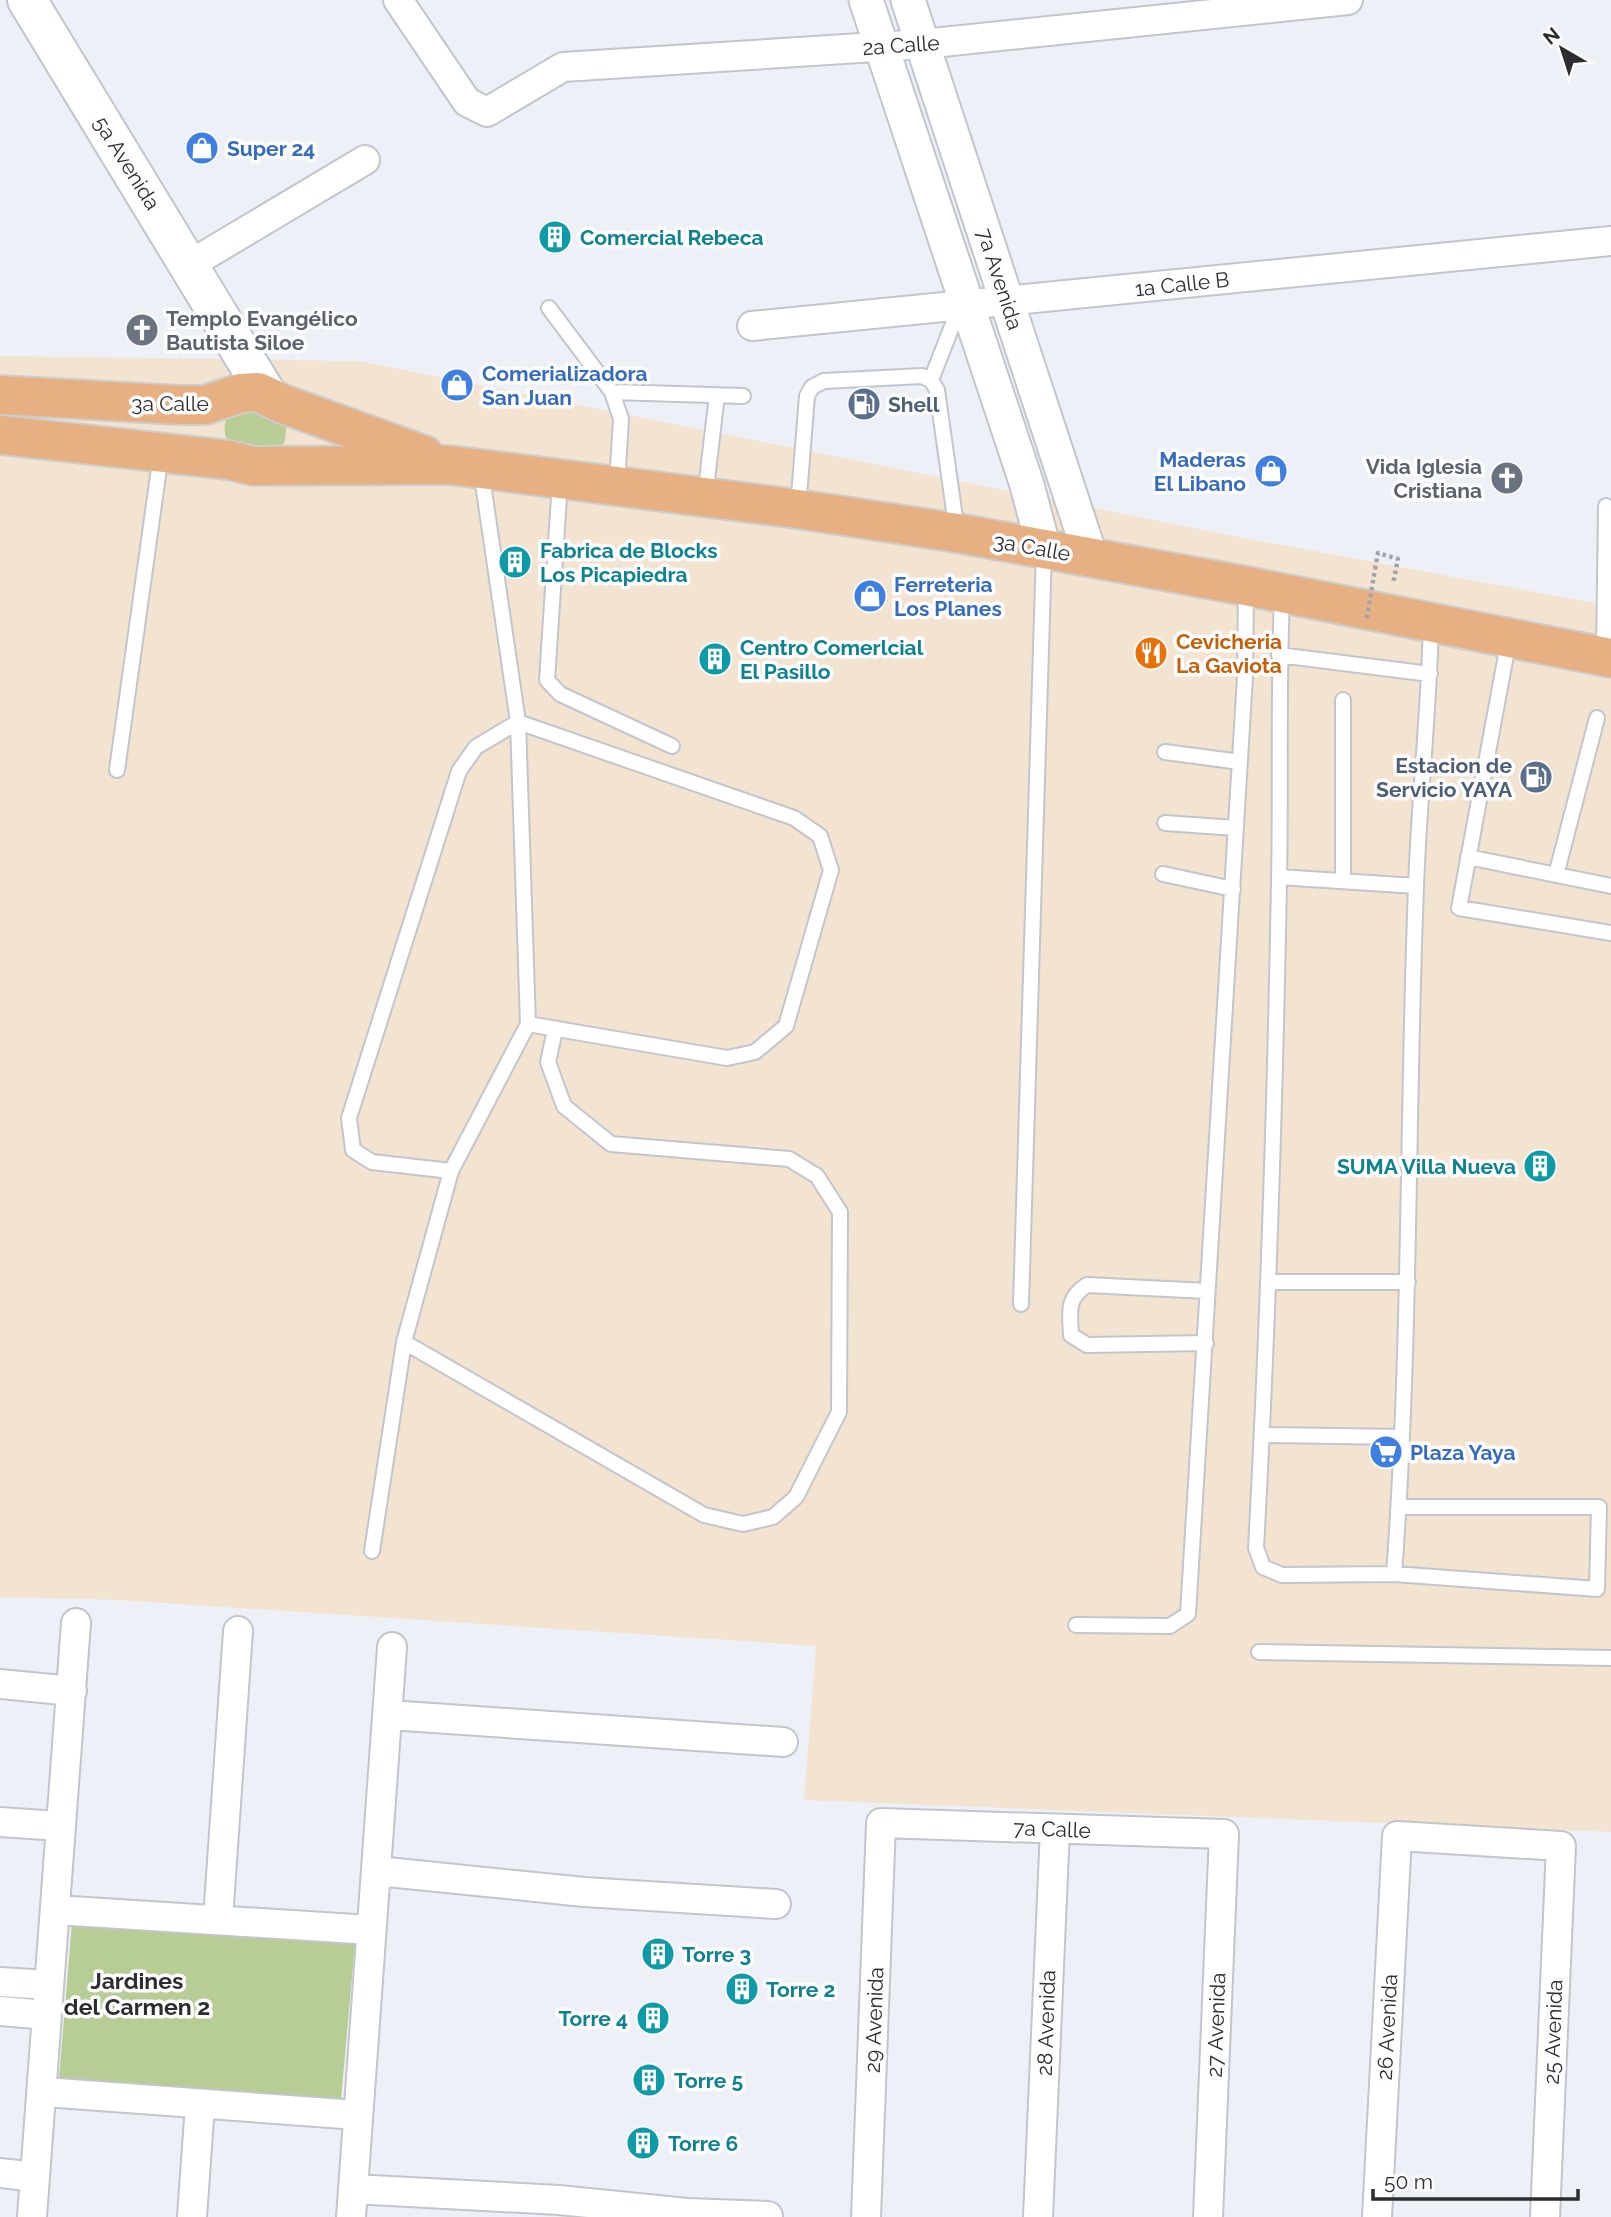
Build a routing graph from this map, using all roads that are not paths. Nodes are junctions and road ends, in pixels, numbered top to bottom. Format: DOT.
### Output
graph roads {
  1 [pos="27,0"];
  2 [pos="398,0"];
  3 [pos="866,0"];
  4 [pos="908,0"];
  5 [pos="1348,0"];
  6 [pos="923,44"];
  7 [pos="881,46"];
  8 [pos="365,160"];
  9 [pos="1611,241"];
  10 [pos="189,265"];
  11 [pos="1008,302"];
  12 [pos="964,305"];
  13 [pos="549,308"];
  14 [pos="227,326"];
  15 [pos="752,326"];
  16 [pos="931,380"];
  17 [pos="612,392"];
  18 [pos="717,395"];
  19 [pos="0,396"];
  20 [pos="743,396"];
  21 [pos="274,399"];
  22 [pos="181,405"];
  23 [pos="0,435"];
  24 [pos="161,453"];
  25 [pos="264,464"];
  26 [pos="465,467"];
  27 [pos="560,480"];
  28 [pos="617,486"];
  29 [pos="705,499"];
  30 [pos="1606,506"];
  31 [pos="798,509"];
  32 [pos="957,533"];
  33 [pos="1044,549"];
  34 [pos="1091,558"];
  35 [pos="1264,590"];
  36 [pos="1431,622"];
  37 [pos="1510,637"];
  38 [pos="1279,655"];
  39 [pos="1607,657"];
  40 [pos="1430,674"];
  41 [pos="1343,700"];
  42 [pos="1597,718"];
  43 [pos="519,722"];
  44 [pos="672,746"];
  45 [pos="1165,752"];
  46 [pos="1240,762"];
  47 [pos="117,770"];
  48 [pos="1165,823"];
  49 [pos="1236,828"];
  50 [pos="1468,857"];
  51 [pos="1163,874"];
  52 [pos="1556,875"];
  53 [pos="1279,877"];
  54 [pos="1343,881"];
  55 [pos="1416,886"];
  56 [pos="1611,886"];
  57 [pos="1233,889"];
  58 [pos="1611,933"];
  59 [pos="528,1024"];
  60 [pos="555,1030"];
  61 [pos="451,1171"];
  62 [pos="1270,1282"];
  63 [pos="1408,1282"];
  64 [pos="1207,1291"];
  65 [pos="1021,1304"];
  66 [pos="404,1342"];
  67 [pos="1206,1343"];
  68 [pos="1262,1435"];
  69 [pos="1402,1437"];
  70 [pos="1399,1507"];
  71 [pos="372,1552"];
  72 [pos="1394,1574"];
  73 [pos="76,1623"];
  74 [pos="1076,1625"];
  75 [pos="238,1631"];
  76 [pos="392,1647"];
  77 [pos="1259,1651"];
  78 [pos="1611,1658"];
  79 [pos="0,1684"];
  80 [pos="72,1691"];
  81 [pos="389,1716"];
  82 [pos="783,1742"];
  83 [pos="0,1822"];
  84 [pos="881,1823"];
  85 [pos="59,1826"];
  86 [pos="1055,1829"];
  87 [pos="1224,1834"];
  88 [pos="1397,1836"];
  89 [pos="377,1871"];
  90 [pos="776,1904"];
  91 [pos="56,1910"];
  92 [pos="218,1919"];
  93 [pos="371,1930"];
  94 [pos="0,1982"];
  95 [pos="49,1985"];
  96 [pos="0,2011"];
  97 [pos="47,2015"];
  98 [pos="44,2092"];
  99 [pos="200,2105"];
  100 [pos="357,2115"];
  101 [pos="0,2174"];
  102 [pos="36,2177"];
  103 [pos="353,2189"];
  104 [pos="508,2208"];
  105 [pos="687,2215"];
  106 [pos="768,2216"];
  107 [pos="32,2217"];
  108 [pos="192,2217"];
  109 [pos="351,2217"];
  110 [pos="866,2217"];
  111 [pos="1038,2217"];
  112 [pos="1208,2217"];
  113 [pos="1377,2217"];
  114 [pos="1545,2217"];
  1 -- 10 [label="main road, 5a Avenida"];
  2 -- 7 [label="street, 2a Calle"];
  3 -- 7 [label="street, 7a Avenida"];
  4 -- 6 [label="street, 7a Avenida"];
  5 -- 6 [label="street, 2a Calle"];
  6 -- 7 [label="street, 2a Calle"];
  6 -- 11 [label="street, 7a Avenida"];
  7 -- 12 [label="street, 7a Avenida"];
  8 -- 10 [label="street"];
  9 -- 11 [label="street, 1a Calle B"];
  10 -- 14 [label="main road, 5a Avenida"];
  11 -- 12 [label="street, 1a Calle B"];
  11 -- 34 [label="street, 7a Avenida"];
  12 -- 15 [label="street, 1a Calle B"];
  12 -- 16 [label="lane"];
  12 -- 33 [label="street, 7a Avenida"];
  13 -- 17 [label="lane"];
  14 -- 21 [label="main road, 5a Avenida"];
  14 -- 22 [label="main road, 5a Avenida"];
  16 -- 31 [label="lane"];
  16 -- 32 [label="lane"];
  17 -- 18 [label="lane"];
  17 -- 28 [label="lane"];
  18 -- 20 [label="lane"];
  18 -- 29 [label="lane"];
  19 -- 22 [label="main road, 3a Calle"];
  21 -- 22 [label="main road, 3a Calle"];
  21 -- 25 [label="main road"];
  21 -- 26 [label="main road, 3a Calle"];
  23 -- 24 [label="main road, 3a Calle"];
  24 -- 25 [label="main road, 3a Calle"];
  24 -- 47 [label="lane"];
  25 -- 26 [label="main road, 3a Calle"];
  26 -- 27 [label="main road, 3a Calle"];
  26 -- 43 [label="lane"];
  27 -- 28 [label="main road, 3a Calle"];
  27 -- 44 [label="lane"];
  28 -- 29 [label="main road, 3a Calle"];
  29 -- 31 [label="main road, 3a Calle"];
  30 -- 39 [label="lane"];
  31 -- 32 [label="main road, 3a Calle"];
  32 -- 33 [label="main road, 3a Calle"];
  33 -- 34 [label="main road, 3a Calle"];
  33 -- 65 [label="lane"];
  34 -- 35 [label="main road, 3a Calle"];
  35 -- 36 [label="main road, 3a Calle"];
  35 -- 38 [label="lane"];
  35 -- 46 [label="lane"];
  36 -- 37 [label="main road, 3a Calle"];
  36 -- 40 [label="lane"];
  37 -- 39 [label="main road, 3a Calle"];
  37 -- 50 [label="lane"];
  38 -- 40 [label="lane"];
  38 -- 53 [label="lane"];
  40 -- 55 [label="lane"];
  41 -- 54 [label="lane"];
  42 -- 52 [label="lane"];
  43 -- 59 [label="lane"];
  43 -- 60 [label="lane"];
  43 -- 61 [label="lane"];
  45 -- 46 [label="lane"];
  46 -- 49 [label="lane"];
  48 -- 49 [label="lane"];
  49 -- 57 [label="lane"];
  50 -- 52 [label="lane"];
  50 -- 58 [label="lane"];
  51 -- 57 [label="lane"];
  52 -- 56 [label="lane"];
  53 -- 54 [label="lane"];
  53 -- 62 [label="lane"];
  54 -- 55 [label="lane"];
  55 -- 63 [label="lane"];
  57 -- 64 [label="lane"];
  59 -- 60 [label="lane"];
  59 -- 61 [label="lane"];
  60 -- 66 [label="lane"];
  61 -- 66 [label="lane"];
  62 -- 63 [label="lane"];
  62 -- 68 [label="lane"];
  63 -- 69 [label="lane"];
  64 -- 67 [label="lane"];
  64 -- 67 [label="lane"];
  66 -- 71 [label="lane"];
  67 -- 74 [label="lane"];
  68 -- 69 [label="lane"];
  68 -- 72 [label="lane"];
  69 -- 70 [label="lane"];
  70 -- 72 [label="lane"];
  70 -- 72 [label="lane"];
  73 -- 80 [label="street"];
  75 -- 92 [label="street"];
  76 -- 81 [label="street"];
  77 -- 78 [label="lane"];
  79 -- 80 [label="street"];
  80 -- 85 [label="street"];
  81 -- 82 [label="street"];
  81 -- 89 [label="street"];
  83 -- 85 [label="street"];
  84 -- 86 [label="street, 7a Calle"];
  84 -- 110 [label="street, 29 Avenida"];
  85 -- 91 [label="street"];
  86 -- 87 [label="street, 7a Calle"];
  86 -- 111 [label="street, 28 Avenida"];
  87 -- 112 [label="street, 27 Avenida"];
  88 -- 113 [label="street, 26 Avenida"];
  88 -- 114 [label="street, 25 Avenida"];
  89 -- 90 [label="street"];
  89 -- 93 [label="street"];
  91 -- 92 [label="street"];
  91 -- 95 [label="street"];
  92 -- 93 [label="street"];
  93 -- 100 [label="street"];
  94 -- 95 [label="street"];
  95 -- 97 [label="street"];
  96 -- 97 [label="street"];
  97 -- 98 [label="street"];
  98 -- 99 [label="street"];
  98 -- 102 [label="street"];
  99 -- 100 [label="street"];
  99 -- 108 [label="street"];
  100 -- 103 [label="street"];
  101 -- 102 [label="street"];
  102 -- 107 [label="street"];
  103 -- 104 [label="street"];
  103 -- 109 [label="street"];
  104 -- 105 [label="street"];
  105 -- 106 [label="street"];
}
